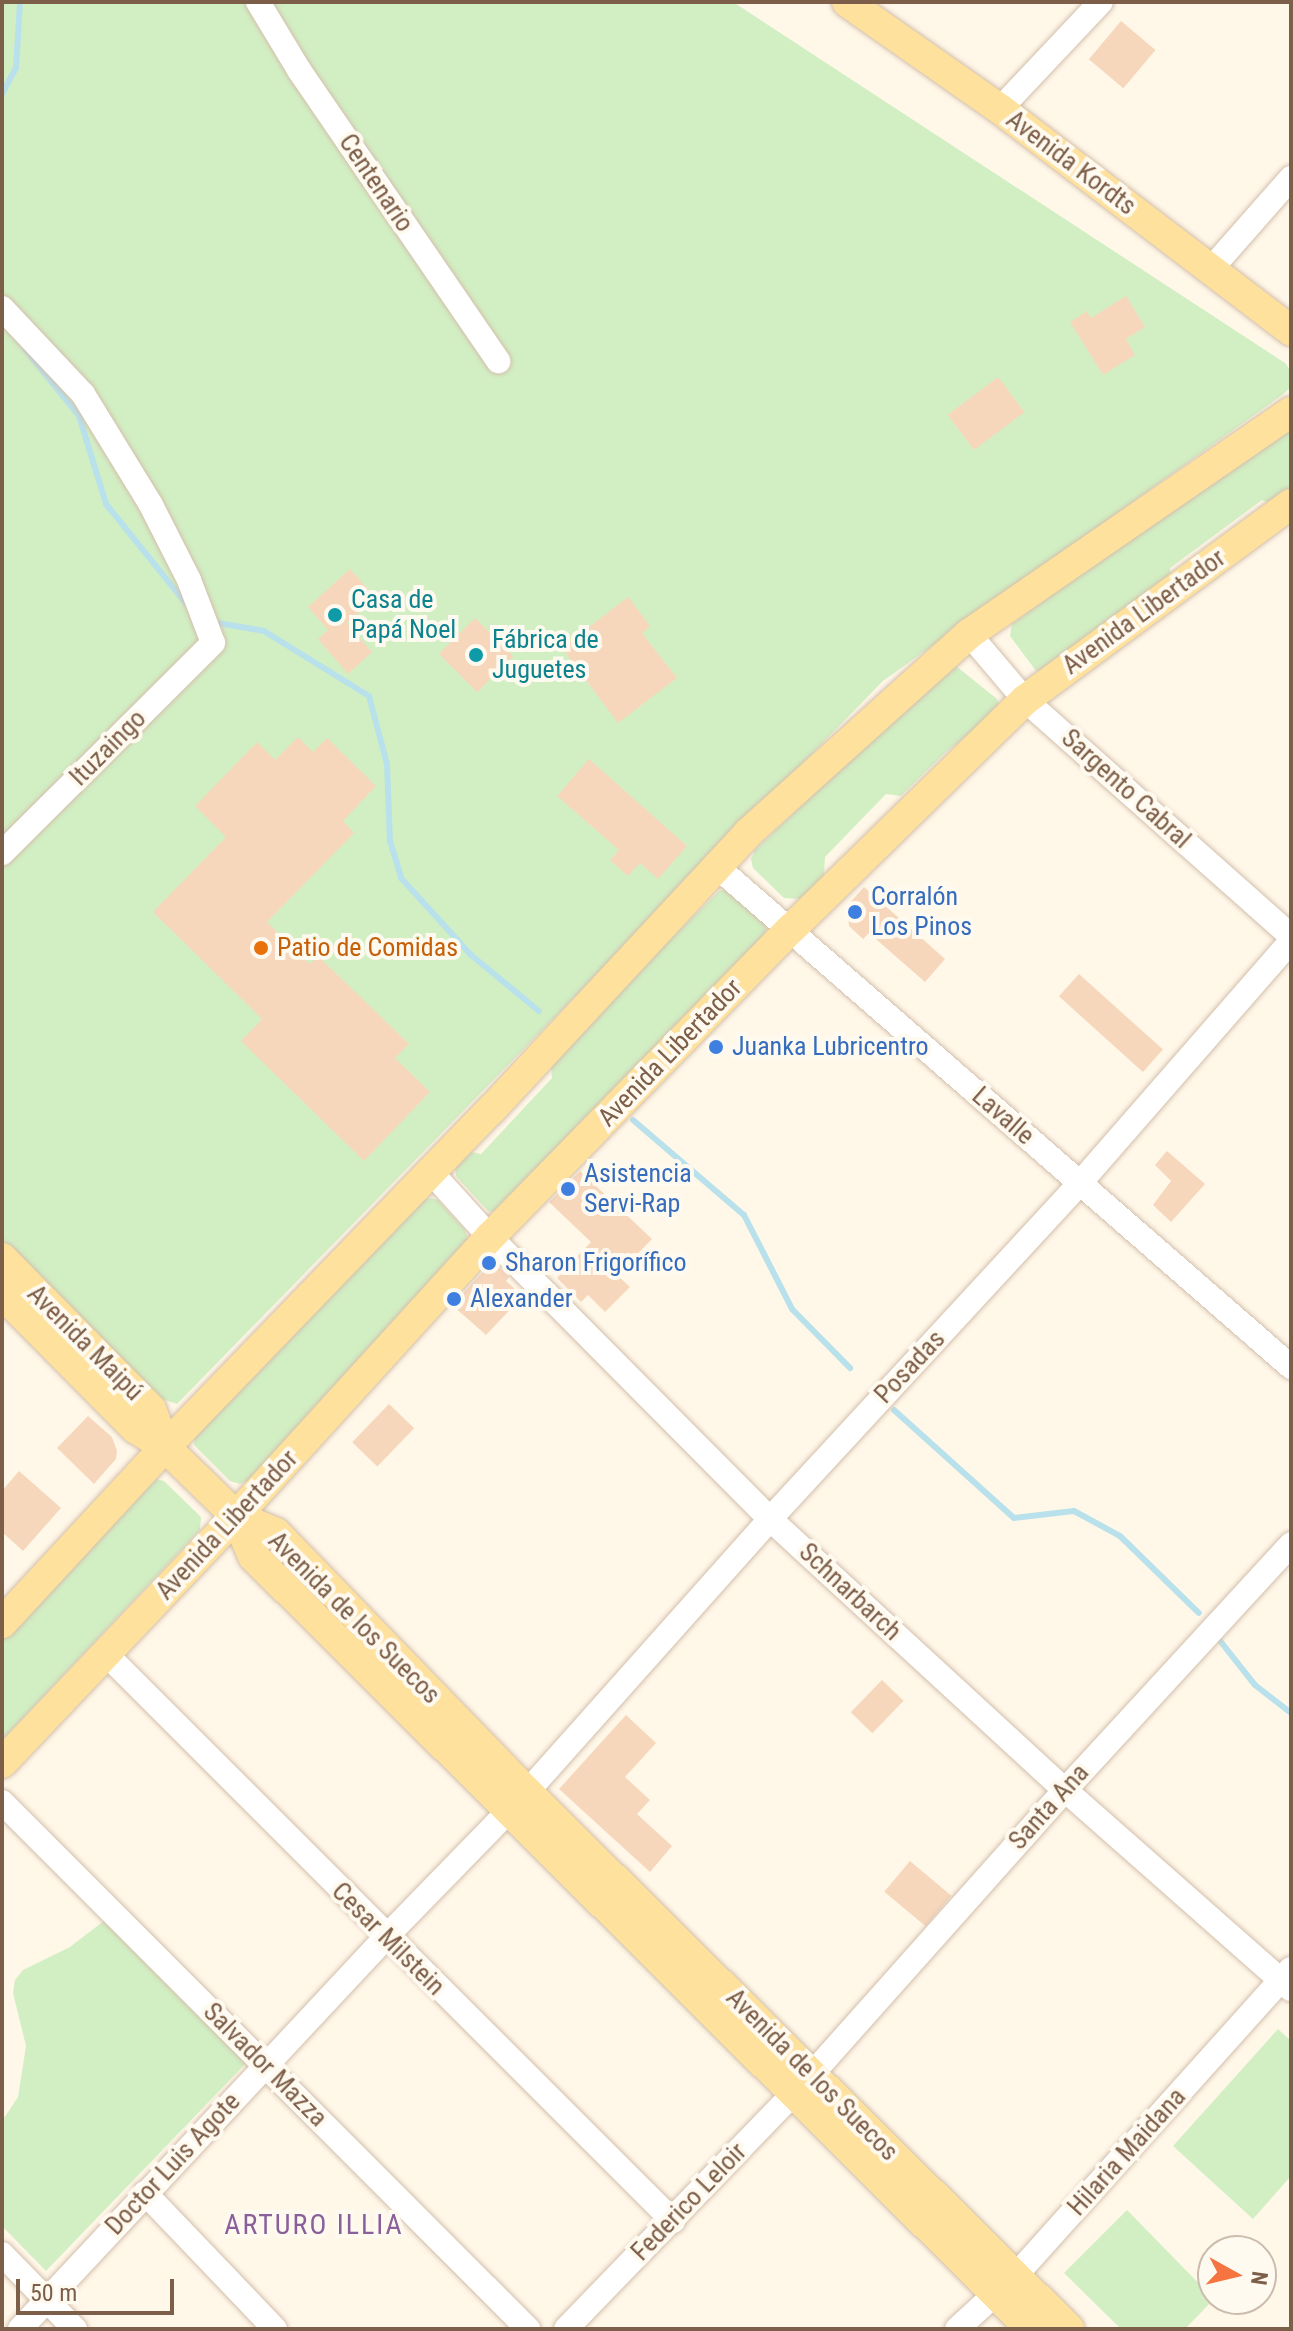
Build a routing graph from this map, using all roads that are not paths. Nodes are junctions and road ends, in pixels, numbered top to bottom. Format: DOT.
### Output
graph roads {
  1 [pos="258,2"];
  2 [pos="847,2"];
  3 [pos="1101,2"];
  4 [pos="1000,109"];
  5 [pos="1291,178"];
  6 [pos="1211,269"];
  7 [pos="2,308"];
  8 [pos="1291,331"];
  9 [pos="498,361"];
  10 [pos="1291,412"];
  11 [pos="1291,504"];
  12 [pos="969,634"];
  13 [pos="1025,700"];
  14 [pos="2,853"];
  15 [pos="715,865"];
  16 [pos="791,929"];
  17 [pos="1291,939"];
  18 [pos="431,1172"];
  19 [pos="1079,1184"];
  20 [pos="490,1237"];
  21 [pos="2,1258"];
  22 [pos="2,1294"];
  23 [pos="1291,1367"];
  24 [pos="165,1447"];
  25 [pos="236,1516"];
  26 [pos="770,1519"];
  27 [pos="1291,1544"];
  28 [pos="2,1623"];
  29 [pos="106,1654"];
  30 [pos="2,1763"];
  31 [pos="1065,1790"];
  32 [pos="2,1802"];
  33 [pos="518,1802"];
  34 [pos="386,1937"];
  35 [pos="1288,1979"];
  36 [pos="266,2065"];
  37 [pos="801,2084"];
  38 [pos="145,2193"];
  39 [pos="673,2221"];
  40 [pos="2,2254"];
  41 [pos="1006,2285"];
  42 [pos="48,2300"];
  43 [pos="20,2329"];
  44 [pos="75,2329"];
  45 [pos="275,2329"];
  46 [pos="528,2329"];
  47 [pos="566,2329"];
  48 [pos="957,2329"];
  49 [pos="1031,2329"];
  50 [pos="1069,2329"];
  1 -- 9 [label="street, Centenario"];
  2 -- 4 [label="main road, Avenida Kordts"];
  3 -- 4 [label="street"];
  4 -- 6 [label="main road, Avenida Kordts"];
  5 -- 6 [label="street"];
  6 -- 8 [label="main road, Avenida Kordts"];
  7 -- 14 [label="street, Ituzaingo"];
  10 -- 12 [label="main road"];
  11 -- 13 [label="main road, Avenida Libertador"];
  12 -- 13 [label="street, Sargento Cabral"];
  12 -- 15 [label="main road"];
  13 -- 16 [label="main road, Avenida Libertador"];
  13 -- 17 [label="street, Sargento Cabral"];
  15 -- 16 [label="street, Lavalle"];
  15 -- 18 [label="main road"];
  16 -- 19 [label="street, Lavalle"];
  16 -- 20 [label="main road, Avenida Libertador"];
  17 -- 19 [label="street, Posadas"];
  18 -- 20 [label="street, Schnarbarch"];
  18 -- 24 [label="main road"];
  19 -- 23 [label="street, Lavalle"];
  19 -- 26 [label="street, Posadas"];
  20 -- 25 [label="main road, Avenida Libertador"];
  20 -- 26 [label="street, Schnarbarch"];
  21 -- 24 [label="main road, Avenida Maipú"];
  22 -- 24 [label="main road, Avenida Maipú"];
  24 -- 25 [label="main road"];
  24 -- 28 [label="main road"];
  25 -- 29 [label="main road, Avenida Libertador"];
  25 -- 33 [label="main road, Avenida de los Suecos"];
  26 -- 31 [label="street, Schnarbarch"];
  26 -- 33 [label="street, Posadas"];
  27 -- 31 [label="street, Santa Ana"];
  29 -- 30 [label="main road, Avenida Libertador"];
  29 -- 34 [label="street, Cesar Milstein"];
  31 -- 35 [label="street, Schnarbarch"];
  31 -- 37 [label="street, Santa Ana"];
  32 -- 36 [label="street, Salvador Mazza"];
  33 -- 34 [label="street, Doctor Luis Agote"];
  33 -- 37 [label="main road, Avenida de los Suecos"];
  34 -- 36 [label="street, Doctor Luis Agote"];
  34 -- 39 [label="street, Cesar Milstein"];
  35 -- 41 [label="street, Hilaria Maidana"];
  36 -- 38 [label="street, Doctor Luis Agote"];
  36 -- 46 [label="street, Salvador Mazza"];
  37 -- 39 [label="street, Federico Leloir"];
  37 -- 41 [label="main road, Avenida de los Suecos"];
  38 -- 42 [label="street, Doctor Luis Agote"];
  38 -- 45 [label="street"];
  39 -- 47 [label="street, Federico Leloir"];
  40 -- 42 [label="street"];
  41 -- 48 [label="street, Hilaria Maidana"];
  41 -- 49 [label="main road, Avenida de los Suecos"];
  41 -- 50 [label="main road, Avenida de los Suecos"];
  42 -- 43 [label="street, Doctor Luis Agote"];
  42 -- 44 [label="street"];
}
